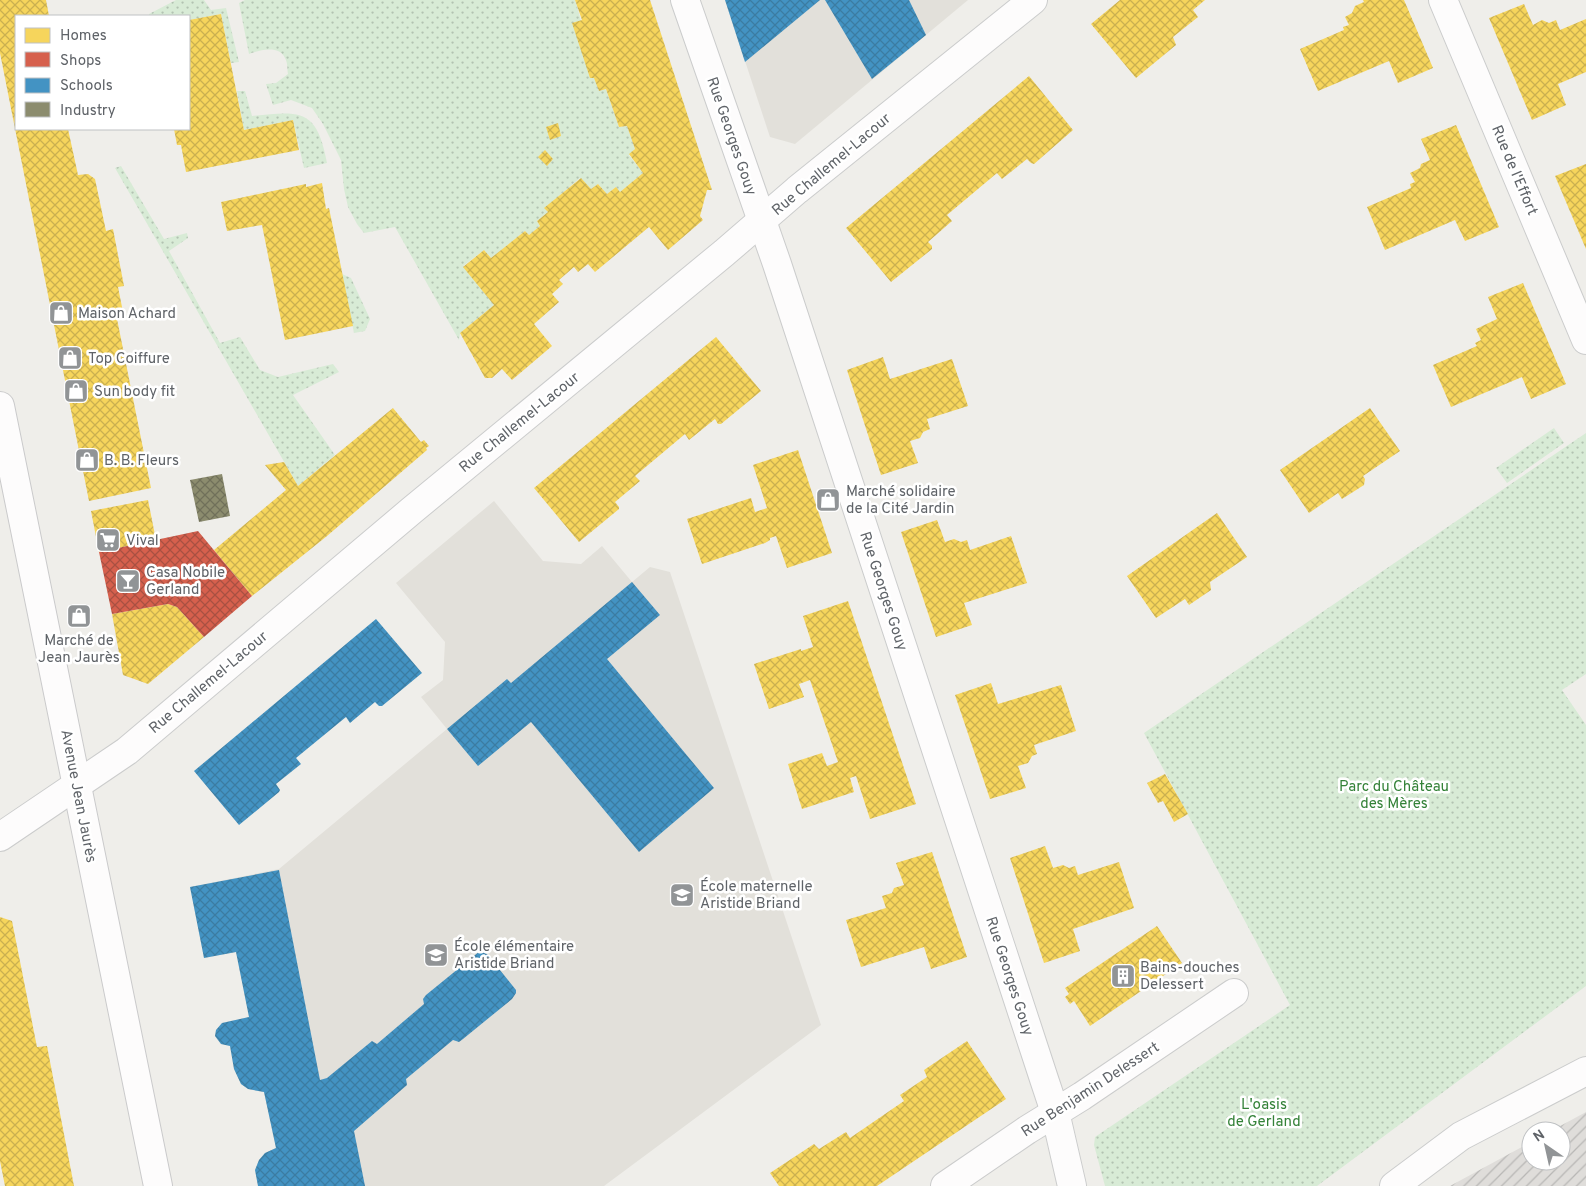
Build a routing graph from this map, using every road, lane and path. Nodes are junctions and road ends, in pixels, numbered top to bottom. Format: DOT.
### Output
graph roads {
  1 [pos="685,0"];
  2 [pos="1033,0"];
  3 [pos="1443,0"];
  4 [pos="761,222"];
  5 [pos="1586,340"];
  6 [pos="0,406"];
  7 [pos="76,785"];
  8 [pos="0,837"];
  9 [pos="1234,993"];
  10 [pos="1586,1071"];
  11 [pos="1055,1112"];
  12 [pos="158,1186"];
  13 [pos="946,1186"];
  14 [pos="1072,1186"];
  15 [pos="1394,1186"];
  1 -- 4 [label="street, Rue Georges Gouy"];
  2 -- 4 [label="street, Rue Challemel-Lacour"];
  3 -- 5 [label="street, Rue de l'Effort"];
  4 -- 7 [label="street, Rue Challemel-Lacour"];
  4 -- 11 [label="street, Rue Georges Gouy"];
  6 -- 7 [label="street, Avenue Jean Jaurès"];
  7 -- 8 [label="street, Rue Challemel-Lacour"];
  7 -- 12 [label="street, Avenue Jean Jaurès"];
  9 -- 11 [label="street, Rue Benjamin Delessert"];
  10 -- 15 [label="street"];
  11 -- 13 [label="street, Rue Benjamin Delessert"];
  11 -- 14 [label="street, Rue Georges Gouy"];
}
